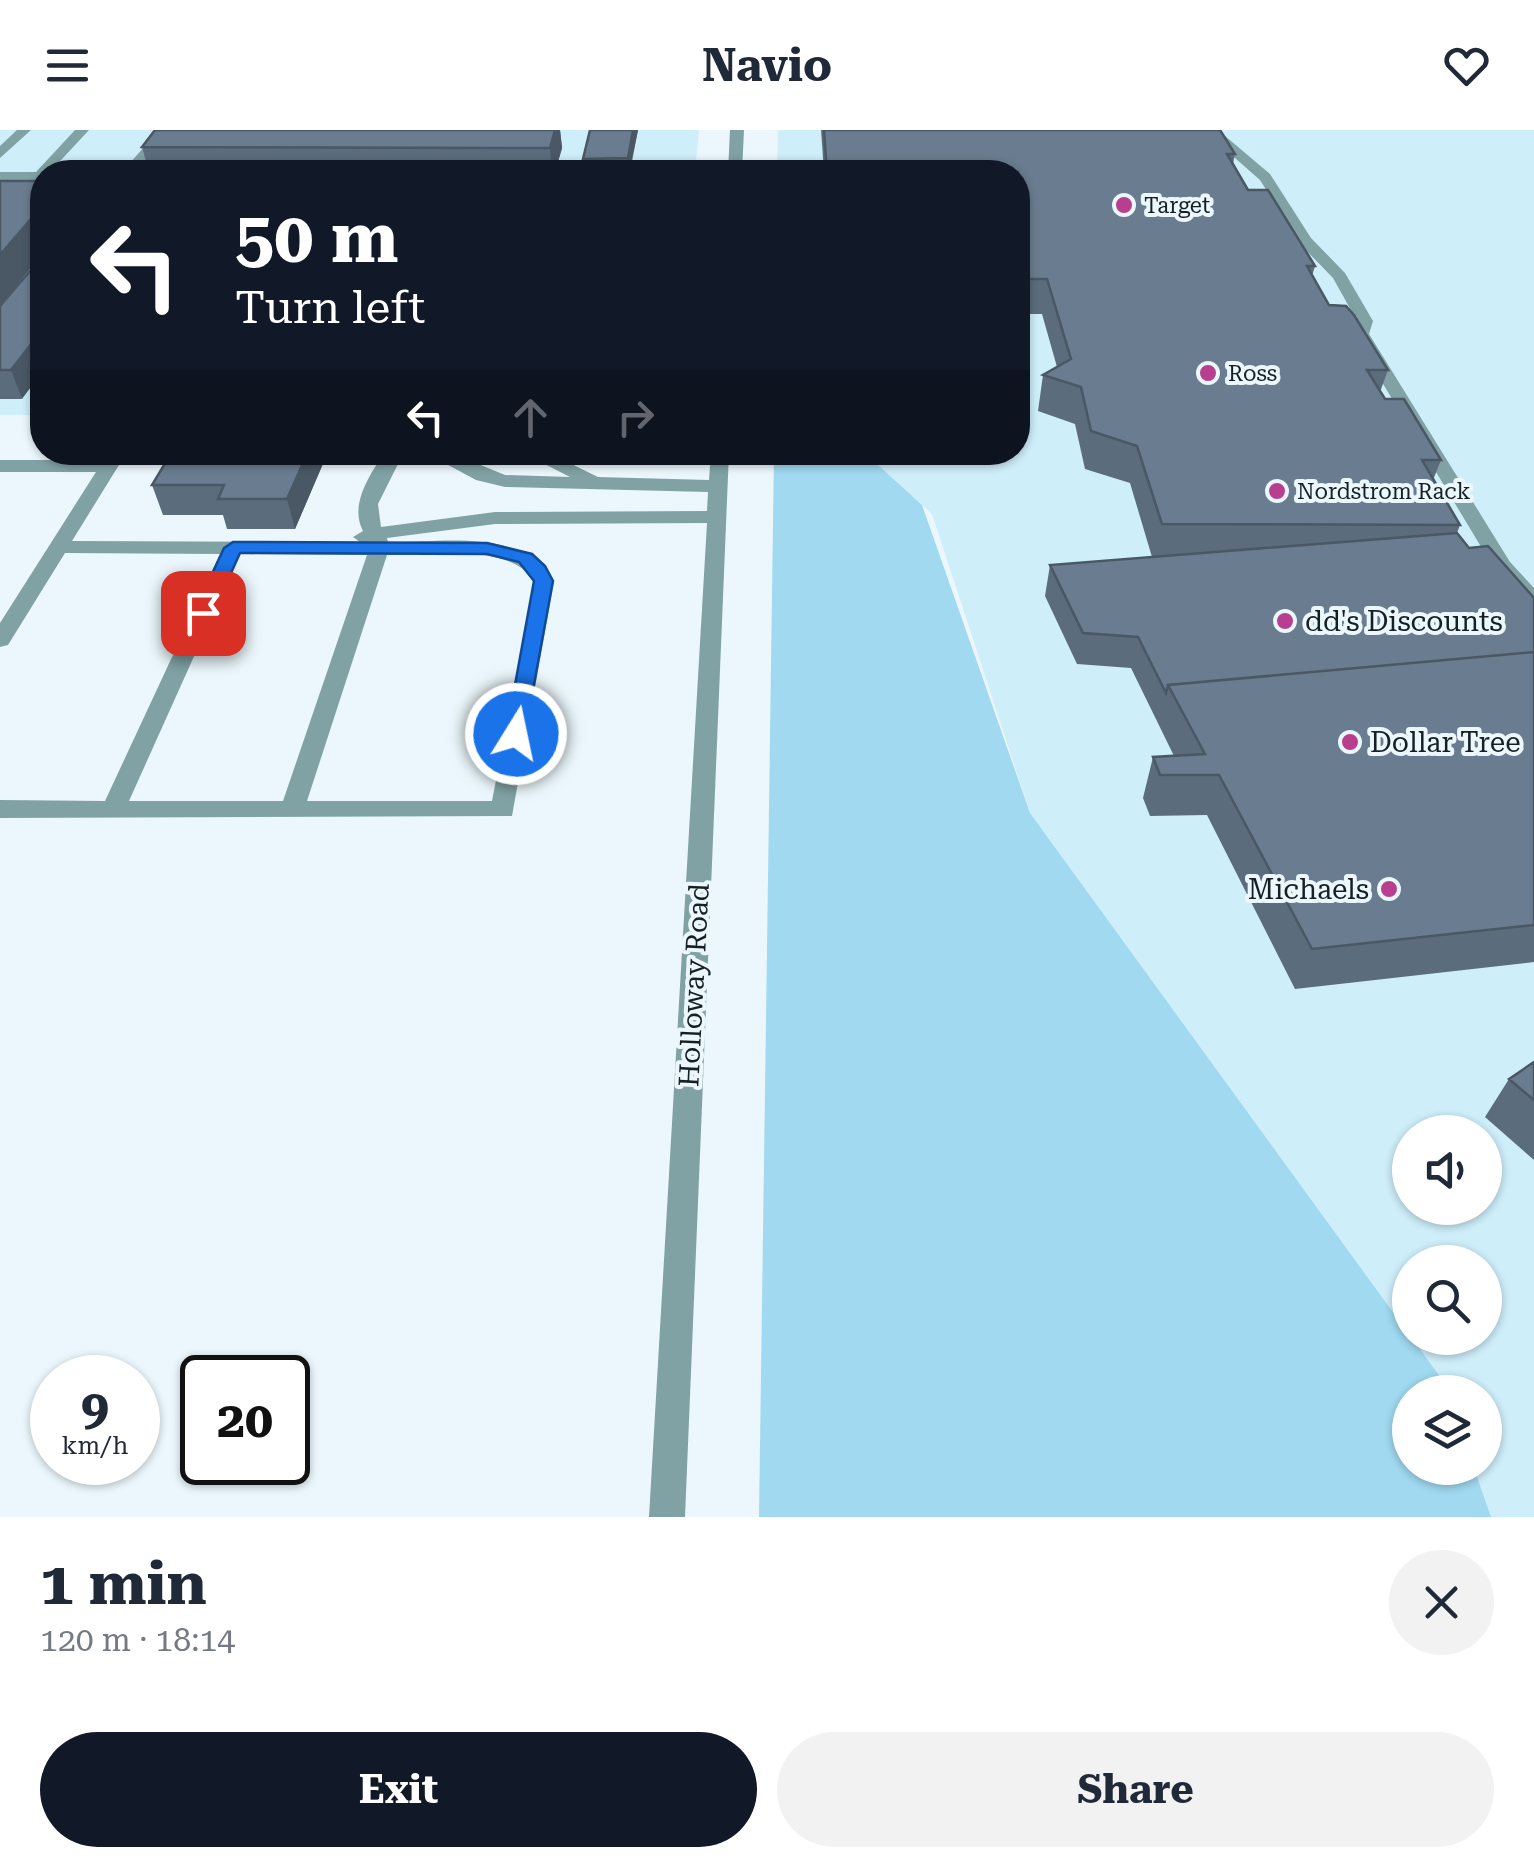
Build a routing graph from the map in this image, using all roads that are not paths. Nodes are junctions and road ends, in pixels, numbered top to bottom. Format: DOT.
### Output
graph roads {
  1 [pos="24,130"];
  2 [pos="82,130"];
  3 [pos="166,130"];
  4 [pos="737,130"];
  5 [pos="1210,130"];
  6 [pos="0,154"];
  7 [pos="55,160"];
  8 [pos="140,160"];
  9 [pos="736,160"];
  10 [pos="30,175"];
  11 [pos="0,176"];
  12 [pos="30,187"];
  13 [pos="27,190"];
  14 [pos="30,464"];
  15 [pos="108,465"];
  16 [pos="384,465"];
  17 [pos="460,465"];
  18 [pos="557,465"];
  19 [pos="720,465"];
  20 [pos="0,466"];
  21 [pos="624,485"];
  22 [pos="719,486"];
  23 [pos="718,517"];
  24 [pos="378,541"];
  25 [pos="57,547"];
  26 [pos="233,548"];
  27 [pos="1534,601"];
  28 [pos="0,640"];
  29 [pos="0,809"];
  30 [pos="113,809"];
  31 [pos="292,810"];
  32 [pos="667,1517"];
  1 -- 6 [label="street"];
  2 -- 7 [label="street"];
  3 -- 8 [label="street"];
  4 -- 9 [label="street"];
  5 -- 27 [label="street"];
  10 -- 11 [label="street"];
  12 -- 13 [label="street"];
  14 -- 20 [label="street"];
  15 -- 25 [label="street"];
  16 -- 24 [label="street"];
  17 -- 21 [label="street"];
  18 -- 21 [label="street"];
  19 -- 22 [label="street, Holloway Road"];
  21 -- 22 [label="street"];
  22 -- 23 [label="street, Holloway Road"];
  23 -- 24 [label="street"];
  23 -- 32 [label="street, Holloway Road"];
  24 -- 26 [label="street"];
  24 -- 31 [label="street"];
  24 -- 31 [label="street"];
  25 -- 26 [label="street"];
  25 -- 28 [label="street"];
  26 -- 30 [label="street"];
  29 -- 30 [label="street"];
  30 -- 31 [label="street"];
}
